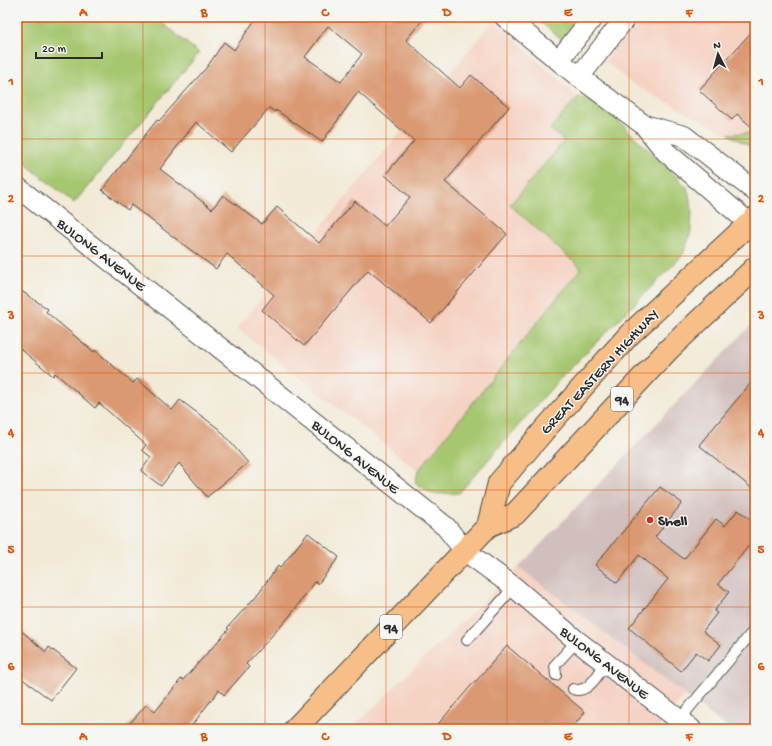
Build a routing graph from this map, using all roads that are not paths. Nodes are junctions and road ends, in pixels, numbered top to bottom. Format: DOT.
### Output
graph roads {
  1 [pos="505,17"];
  2 [pos="593,17"];
  3 [pos="626,17"];
  4 [pos="559,60"];
  5 [pos="580,77"];
  6 [pos="644,125"];
  7 [pos="17,187"];
  8 [pos="755,191"];
  9 [pos="752,220"];
  10 [pos="755,268"];
  11 [pos="488,526"];
  12 [pos="465,550"];
  13 [pos="514,587"];
  14 [pos="755,629"];
  15 [pos="467,640"];
  16 [pos="577,641"];
  17 [pos="606,663"];
  18 [pos="556,675"];
  19 [pos="573,689"];
  20 [pos="685,724"];
  21 [pos="295,729"];
  1 -- 4 [label="street"];
  2 -- 4 [label="street"];
  3 -- 5 [label="street"];
  4 -- 5 [label="street"];
  5 -- 6 [label="street"];
  6 -- 8 [label="street"];
  6 -- 9 [label="street"];
  7 -- 12 [label="street, BULONG AVENUE"];
  9 -- 11 [label="highway, GREAT EASTERN HIGHWAY / 94"];
  10 -- 11 [label="highway, GREAT EASTERN HIGHWAY / 94"];
  11 -- 12 [label="highway, GREAT EASTERN HIGHWAY / 94"];
  12 -- 13 [label="street, BULONG AVENUE"];
  12 -- 21 [label="highway, GREAT EASTERN HIGHWAY / 94"];
  13 -- 15 [label="lane"];
  13 -- 16 [label="street, BULONG AVENUE"];
  14 -- 20 [label="lane"];
  16 -- 17 [label="street, BULONG AVENUE"];
  16 -- 18 [label="lane"];
  17 -- 19 [label="lane"];
  17 -- 20 [label="street, BULONG AVENUE"];
}
